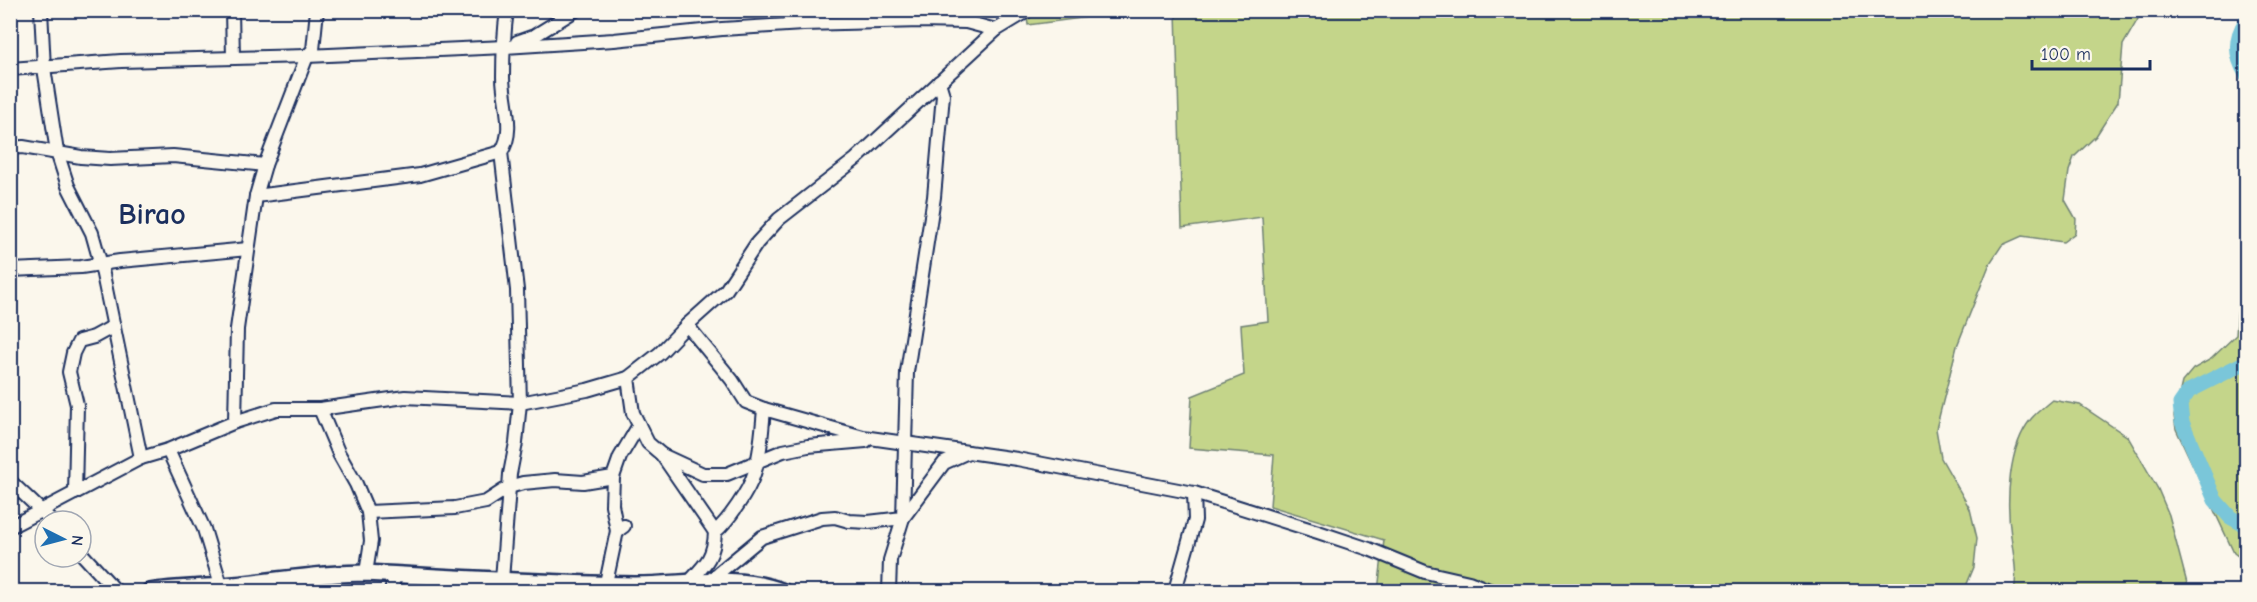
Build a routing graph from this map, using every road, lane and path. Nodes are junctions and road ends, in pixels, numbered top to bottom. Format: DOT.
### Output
graph roads {
  1 [pos="41,10"];
  2 [pos="232,10"];
  3 [pos="317,10"];
  4 [pos="507,10"];
  5 [pos="576,10"];
  6 [pos="1029,10"];
  7 [pos="996,30"];
  8 [pos="505,47"];
  9 [pos="307,56"];
  10 [pos="233,58"];
  11 [pos="44,68"];
  12 [pos="10,69"];
  13 [pos="939,82"];
  14 [pos="10,148"];
  15 [pos="57,152"];
  16 [pos="501,152"];
  17 [pos="265,165"];
  18 [pos="256,196"];
  19 [pos="248,249"];
  20 [pos="101,265"];
  21 [pos="10,270"];
  22 [pos="687,325"];
  23 [pos="114,326"];
  24 [pos="628,378"];
  25 [pos="520,403"];
  26 [pos="320,409"];
  27 [pos="764,409"];
  28 [pos="235,422"];
  29 [pos="639,425"];
  30 [pos="876,439"];
  31 [pos="906,444"];
  32 [pos="168,450"];
  33 [pos="970,452"];
  34 [pos="662,455"];
  35 [pos="141,458"];
  36 [pos="757,462"];
  37 [pos="613,477"];
  38 [pos="10,481"];
  39 [pos="509,487"];
  40 [pos="75,493"];
  41 [pos="1194,493"];
  42 [pos="40,509"];
  43 [pos="46,509"];
  44 [pos="368,512"];
  45 [pos="33,516"];
  46 [pos="903,518"];
  47 [pos="10,527"];
  48 [pos="715,532"];
  49 [pos="93,566"];
  50 [pos="366,573"];
  51 [pos="395,574"];
  52 [pos="502,579"];
  53 [pos="710,580"];
  54 [pos="689,582"];
  55 [pos="606,583"];
  56 [pos="637,588"];
  57 [pos="222,589"];
  58 [pos="117,591"];
  59 [pos="149,591"];
  60 [pos="392,591"];
  61 [pos="784,591"];
  62 [pos="889,591"];
  63 [pos="1177,591"];
  64 [pos="1494,591"];
  1 -- 11 [label="street"];
  2 -- 10 [label="street"];
  3 -- 9 [label="street"];
  4 -- 8 [label="street"];
  5 -- 8 [label="street"];
  6 -- 7 [label="street"];
  7 -- 8 [label="street"];
  7 -- 13 [label="street"];
  8 -- 9 [label="street"];
  8 -- 16 [label="street"];
  9 -- 10 [label="street"];
  9 -- 17 [label="street"];
  10 -- 11 [label="street"];
  11 -- 12 [label="street"];
  11 -- 15 [label="street"];
  13 -- 22 [label="street"];
  13 -- 31 [label="street"];
  14 -- 15 [label="street"];
  15 -- 17 [label="street"];
  15 -- 20 [label="street"];
  16 -- 18 [label="street"];
  16 -- 25 [label="street"];
  17 -- 18 [label="street"];
  18 -- 19 [label="street"];
  19 -- 20 [label="street"];
  19 -- 28 [label="street"];
  20 -- 21 [label="street"];
  20 -- 23 [label="street"];
  22 -- 24 [label="street"];
  22 -- 27 [label="street"];
  23 -- 35 [label="street"];
  23 -- 40 [label="street"];
  24 -- 25 [label="street"];
  24 -- 29 [label="street"];
  25 -- 26 [label="street"];
  25 -- 39 [label="street"];
  26 -- 28 [label="street"];
  26 -- 44 [label="street"];
  27 -- 30 [label="street"];
  27 -- 36 [label="street"];
  28 -- 32 [label="street"];
  29 -- 34 [label="street"];
  29 -- 37 [label="street"];
  30 -- 31 [label="street"];
  30 -- 36 [label="street"];
  31 -- 33 [label="street"];
  31 -- 46 [label="street"];
  32 -- 35 [label="street"];
  32 -- 57 [label="street"];
  33 -- 41 [label="street"];
  33 -- 46 [label="street"];
  34 -- 36 [label="street"];
  34 -- 48 [label="street"];
  35 -- 40 [label="street"];
  36 -- 48 [label="street"];
  37 -- 39 [label="street"];
  37 -- 55 [label="street"];
  38 -- 42 [label="street"];
  39 -- 44 [label="street"];
  39 -- 52 [label="street"];
  40 -- 43 [label="street"];
  41 -- 63 [label="street"];
  41 -- 64 [label="street"];
  44 -- 50 [label="street"];
  45 -- 47 [label="street"];
  46 -- 53 [label="street"];
  46 -- 62 [label="street"];
  48 -- 54 [label="street"];
  49 -- 58 [label="street"];
  50 -- 51 [label="main road"];
  50 -- 57 [label="main road"];
  51 -- 52 [label="main road"];
  51 -- 60 [label="street"];
  52 -- 55 [label="main road"];
  53 -- 54 [label="main road"];
  53 -- 61 [label="main road"];
  54 -- 56 [label="main road"];
  55 -- 56 [label="main road"];
  57 -- 59 [label="main road"];
}
